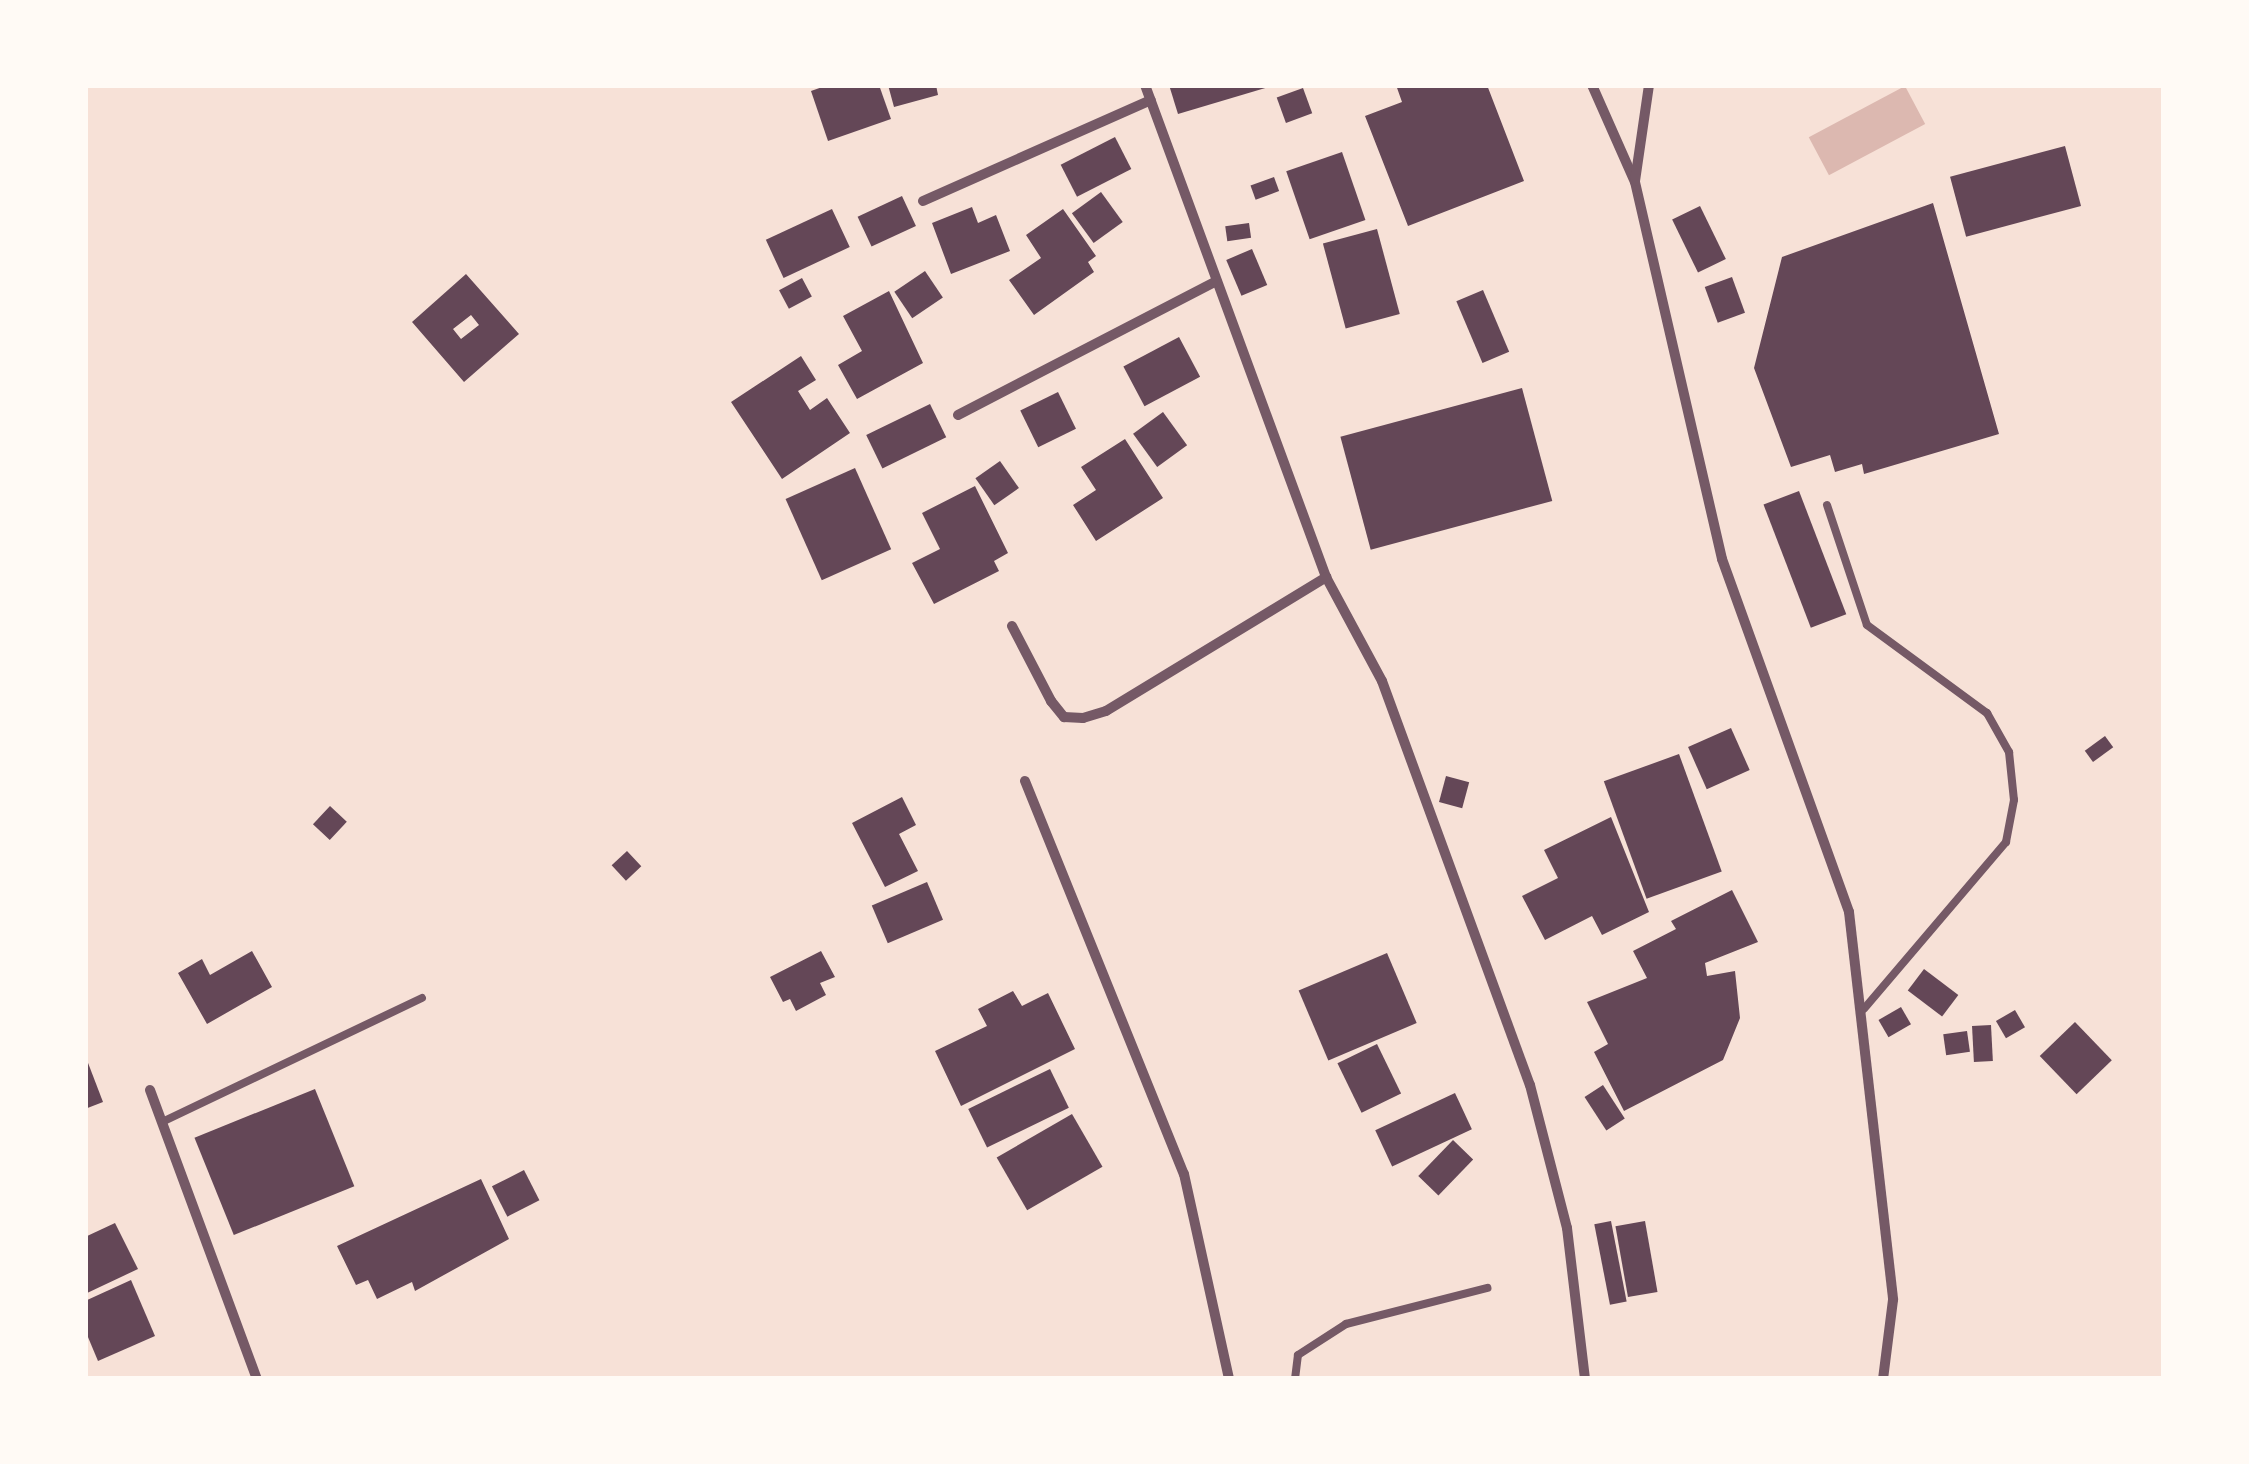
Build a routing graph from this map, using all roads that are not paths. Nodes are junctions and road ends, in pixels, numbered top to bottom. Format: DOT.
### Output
graph roads {
  1 [pos="1145,85"];
  2 [pos="1592,85"];
  3 [pos="1648,85"];
  4 [pos="1150,100"];
  5 [pos="1635,182"];
  6 [pos="923,201"];
  7 [pos="1216,280"];
  8 [pos="958,415"];
  9 [pos="1827,505"];
  10 [pos="1326,578"];
  11 [pos="1012,626"];
  12 [pos="1025,781"];
  13 [pos="422,998"];
  14 [pos="1864,1009"];
  15 [pos="150,1090"];
  16 [pos="162,1122"];
  17 [pos="1487,1288"];
  18 [pos="257,1379"];
  19 [pos="1229,1379"];
  20 [pos="1295,1379"];
  21 [pos="1586,1379"];
  22 [pos="1883,1379"];
  1 -- 4 [label="street"];
  2 -- 5 [label="street"];
  3 -- 5 [label="street"];
  4 -- 6 [label="street"];
  4 -- 7 [label="street"];
  5 -- 14 [label="street"];
  7 -- 8 [label="street"];
  7 -- 10 [label="street"];
  9 -- 14 [label="lane"];
  10 -- 11 [label="street"];
  10 -- 21 [label="street"];
  12 -- 19 [label="street"];
  13 -- 16 [label="lane"];
  14 -- 22 [label="street"];
  15 -- 16 [label="street"];
  16 -- 18 [label="street"];
  17 -- 20 [label="lane"];
}
